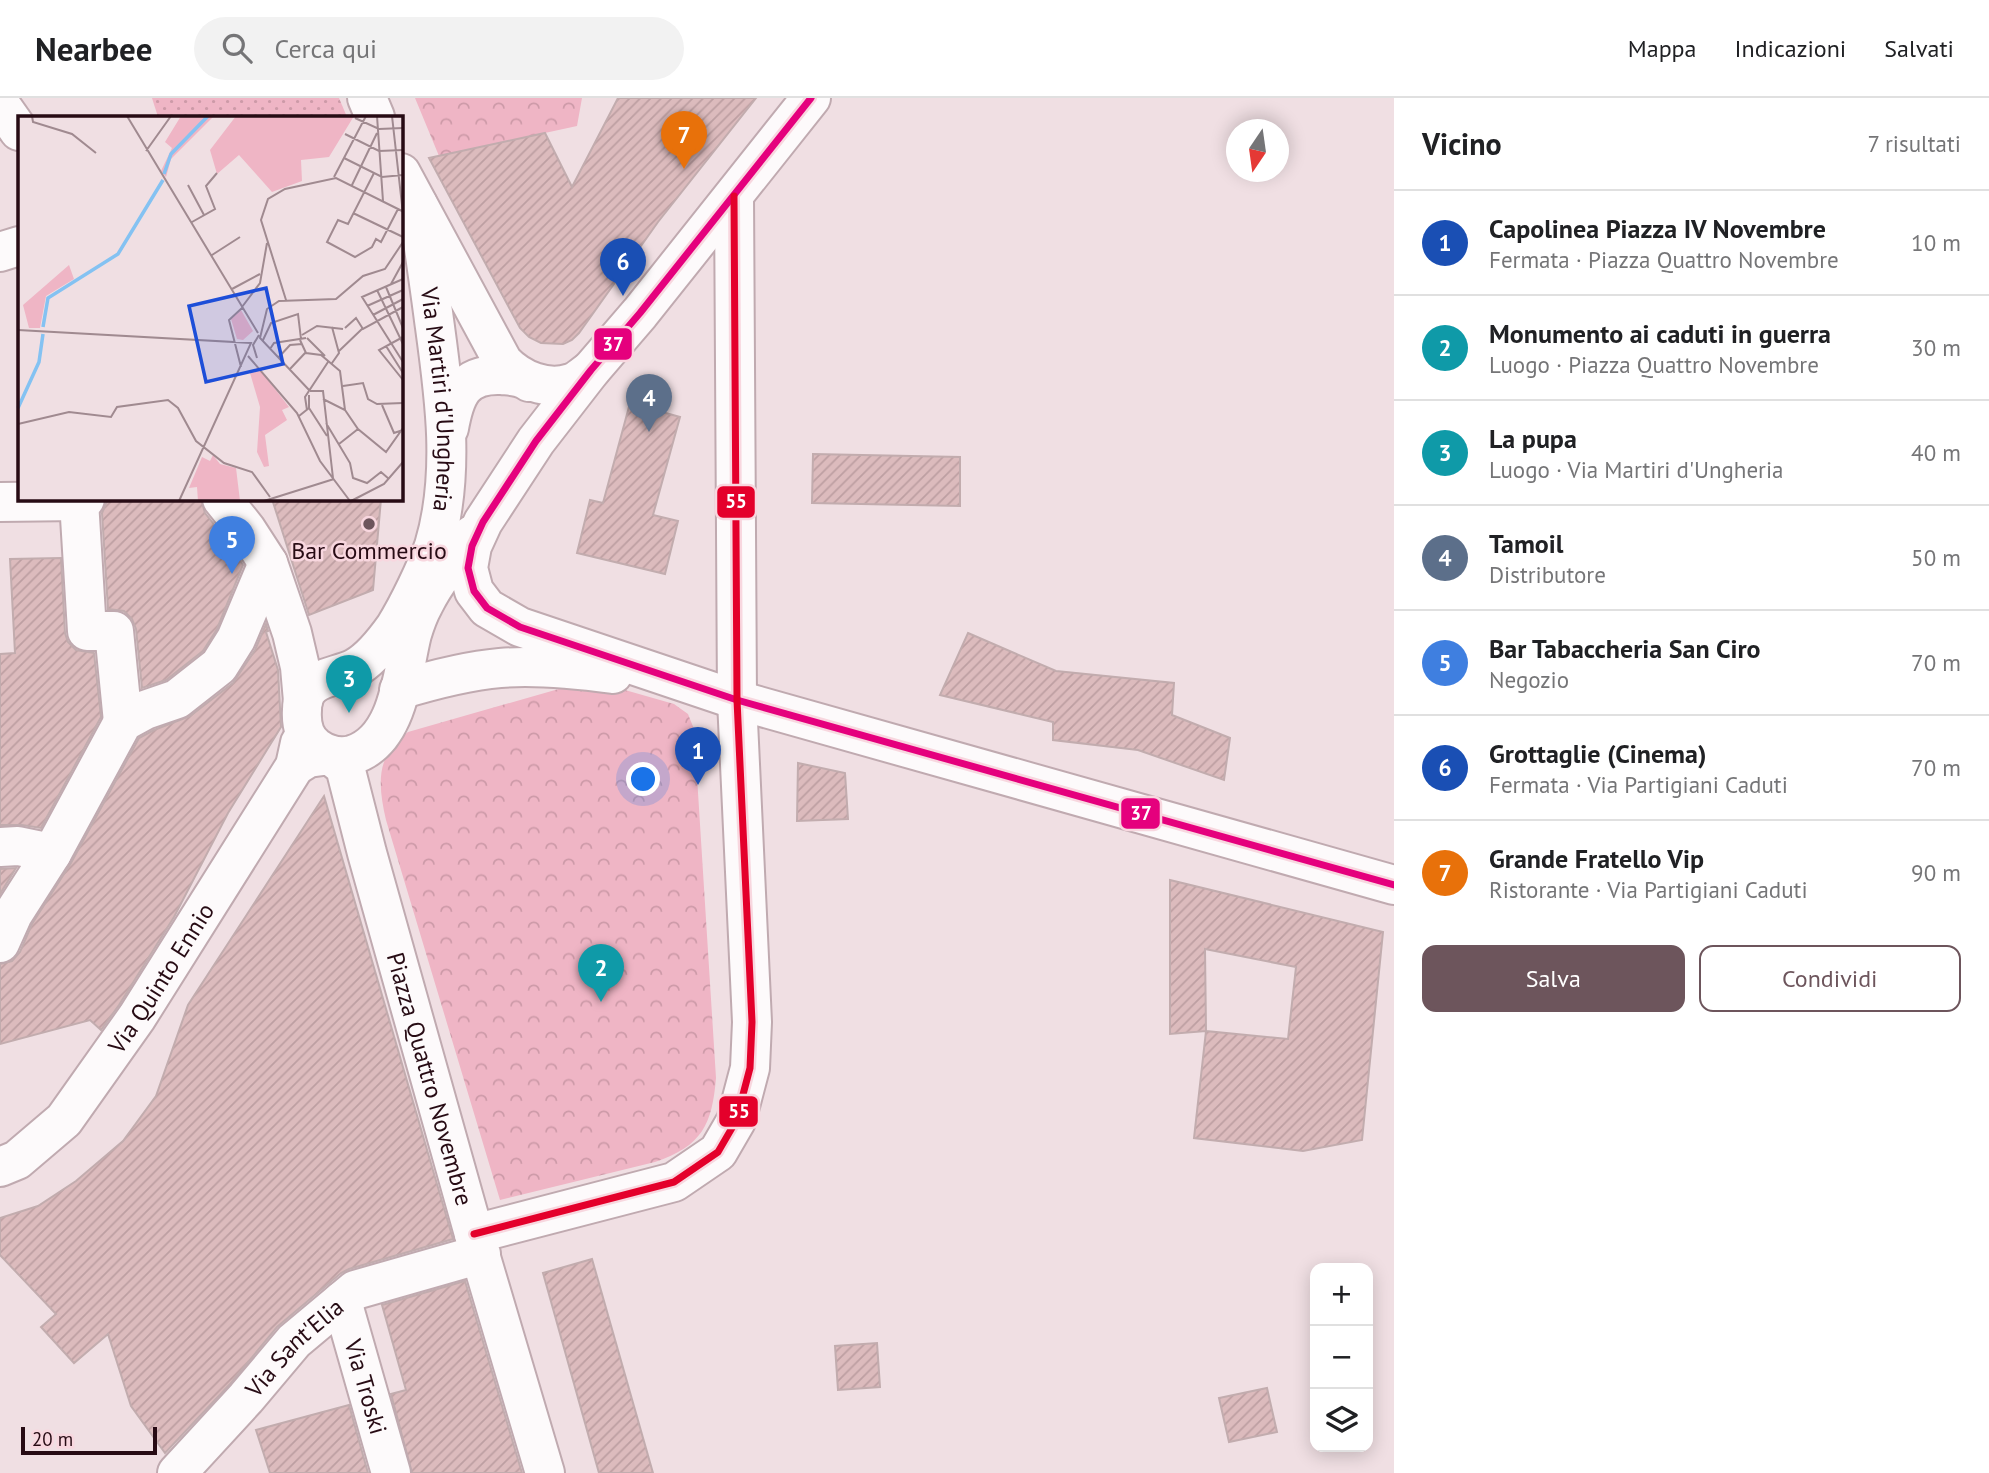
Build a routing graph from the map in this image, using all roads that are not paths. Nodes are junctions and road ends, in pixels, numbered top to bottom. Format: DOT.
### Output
graph roads {
  1 [pos="367,98"];
  2 [pos="811,98"];
  3 [pos="0,104"];
  4 [pos="375,116"];
  5 [pos="18,130"];
  6 [pos="409,189"];
  7 [pos="734,196"];
  8 [pos="18,246"];
  9 [pos="0,252"];
  10 [pos="591,370"];
  11 [pos="525,379"];
  12 [pos="536,441"];
  13 [pos="446,442"];
  14 [pos="82,500"];
  15 [pos="223,500"];
  16 [pos="0,502"];
  17 [pos="483,522"];
  18 [pos="268,563"];
  19 [pos="692,685"];
  20 [pos="399,690"];
  21 [pos="737,701"];
  22 [pos="303,711"];
  23 [pos="123,722"];
  24 [pos="313,760"];
  25 [pos="0,847"];
  26 [pos="52,853"];
  27 [pos="1394,885"];
  28 [pos="0,943"];
  29 [pos="0,1167"];
  30 [pos="477,1244"];
  31 [pos="342,1301"];
  32 [pos="177,1473"];
  33 [pos="391,1473"];
  34 [pos="545,1473"];
  1 -- 4 [label="street"];
  2 -- 7 [label="street"];
  3 -- 5 [label="street"];
  6 -- 11 [label="street, Via Martiri d'Ungheria"];
  6 -- 13 [label="street, Via Martiri d'Ungheria"];
  7 -- 10 [label="street"];
  7 -- 21 [label="street, Piazza Quattro Novembre"];
  8 -- 9 [label="street"];
  10 -- 11 [label="street"];
  10 -- 12 [label="street"];
  11 -- 12 [label="street, Via Martiri d'Ungheria"];
  11 -- 13 [label="street"];
  12 -- 17 [label="street"];
  13 -- 22 [label="street, Via Martiri d'Ungheria"];
  14 -- 16 [label="street"];
  14 -- 23 [label="street"];
  15 -- 18 [label="street, Via Quinto Ennio"];
  17 -- 19 [label="street"];
  17 -- 20 [label="street"];
  18 -- 22 [label="street, Via Quinto Ennio"];
  18 -- 23 [label="street"];
  19 -- 20 [label="street"];
  19 -- 21 [label="street"];
  20 -- 24 [label="street"];
  21 -- 27 [label="street"];
  21 -- 30 [label="street, Piazza Quattro Novembre"];
  22 -- 24 [label="street, Via Quinto Ennio"];
  23 -- 26 [label="street"];
  24 -- 29 [label="street, Via Quinto Ennio"];
  24 -- 30 [label="street, Piazza Quattro Novembre"];
  25 -- 26 [label="street"];
  26 -- 28 [label="street"];
  30 -- 31 [label="street, Via Sant'Elia"];
  30 -- 34 [label="street"];
  31 -- 32 [label="street, Via Sant'Elia"];
  31 -- 33 [label="street, Via Troski"];
}
